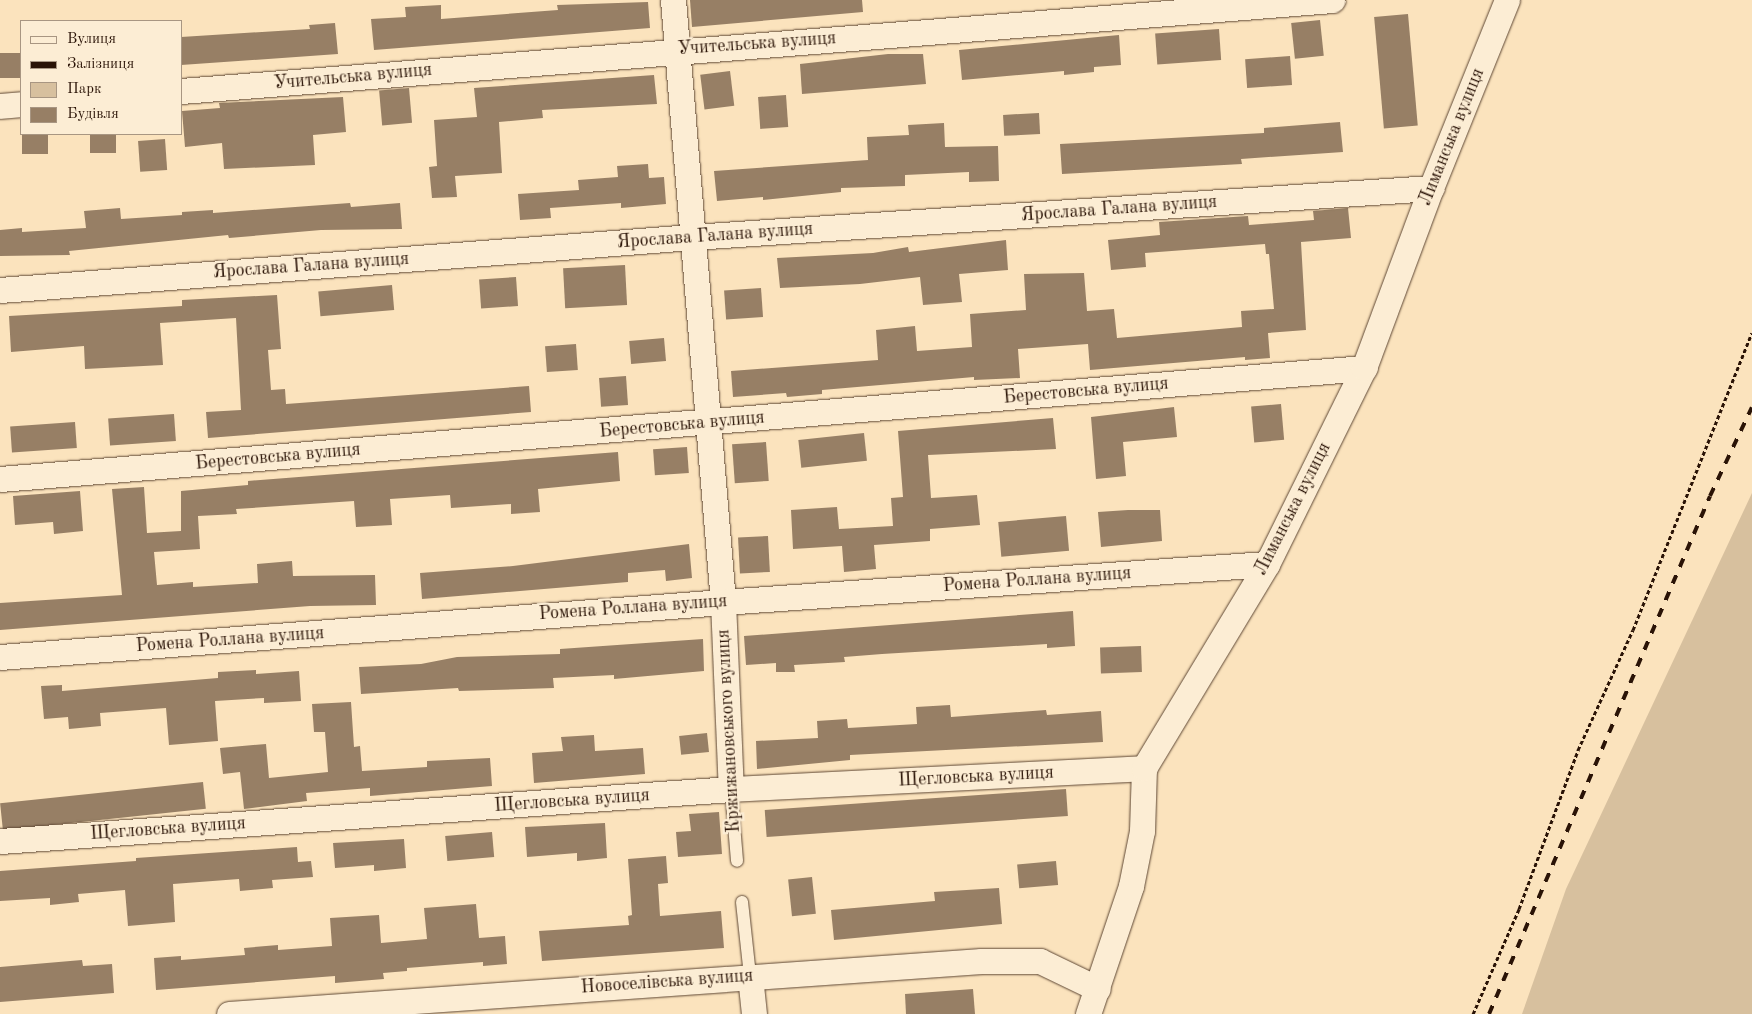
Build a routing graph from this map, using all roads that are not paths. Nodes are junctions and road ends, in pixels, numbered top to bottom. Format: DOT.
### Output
graph roads {
  1 [pos="673,0"];
  2 [pos="1332,0"];
  3 [pos="1506,0"];
  4 [pos="677,50"];
  5 [pos="182,91"];
  6 [pos="20,104"];
  7 [pos="0,106"];
  8 [pos="1431,188"];
  9 [pos="692,237"];
  10 [pos="0,290"];
  11 [pos="1364,368"];
  12 [pos="707,423"];
  13 [pos="0,479"];
  14 [pos="1267,564"];
  15 [pos="723,602"];
  16 [pos="0,657"];
  17 [pos="1144,768"];
  18 [pos="731,789"];
  19 [pos="0,841"];
  20 [pos="737,860"];
  21 [pos="742,902"];
  22 [pos="750,976"];
  23 [pos="1098,989"];
  24 [pos="229,1014"];
  25 [pos="754,1014"];
  26 [pos="1088,1014"];
  1 -- 4 [label="street, Кржижановського вулиця"];
  2 -- 4 [label="street, Учительська вулиця"];
  3 -- 8 [label="street, Лиманська вулиця"];
  4 -- 5 [label="street, Учительська вулиця"];
  4 -- 9 [label="street, Кржижановського вулиця"];
  6 -- 7 [label="street"];
  8 -- 9 [label="street, Ярослава Галана вулиця"];
  8 -- 11 [label="street, Лиманська вулиця"];
  9 -- 10 [label="street, Ярослава Галана вулиця"];
  9 -- 12 [label="street, Кржижановського вулиця"];
  11 -- 12 [label="street, Берестовська вулиця"];
  11 -- 14 [label="street, Лиманська вулиця"];
  12 -- 13 [label="street, Берестовська вулиця"];
  12 -- 15 [label="street, Кржижановського вулиця"];
  14 -- 15 [label="street, Ромена Роллана вулиця"];
  14 -- 17 [label="street, Лиманська вулиця"];
  15 -- 16 [label="street, Ромена Роллана вулиця"];
  15 -- 18 [label="street, Кржижановського вулиця"];
  17 -- 18 [label="street, Щегловська вулиця"];
  17 -- 23 [label="street, Лиманська вулиця"];
  18 -- 19 [label="street, Щегловська вулиця"];
  18 -- 20 [label="lane, Кржижановського вулиця"];
  21 -- 22 [label="lane"];
  22 -- 23 [label="street, Новоселівська вулиця"];
  22 -- 24 [label="street, Новоселівська вулиця"];
  22 -- 25 [label="street"];
  23 -- 26 [label="street, Лиманська вулиця"];
}
